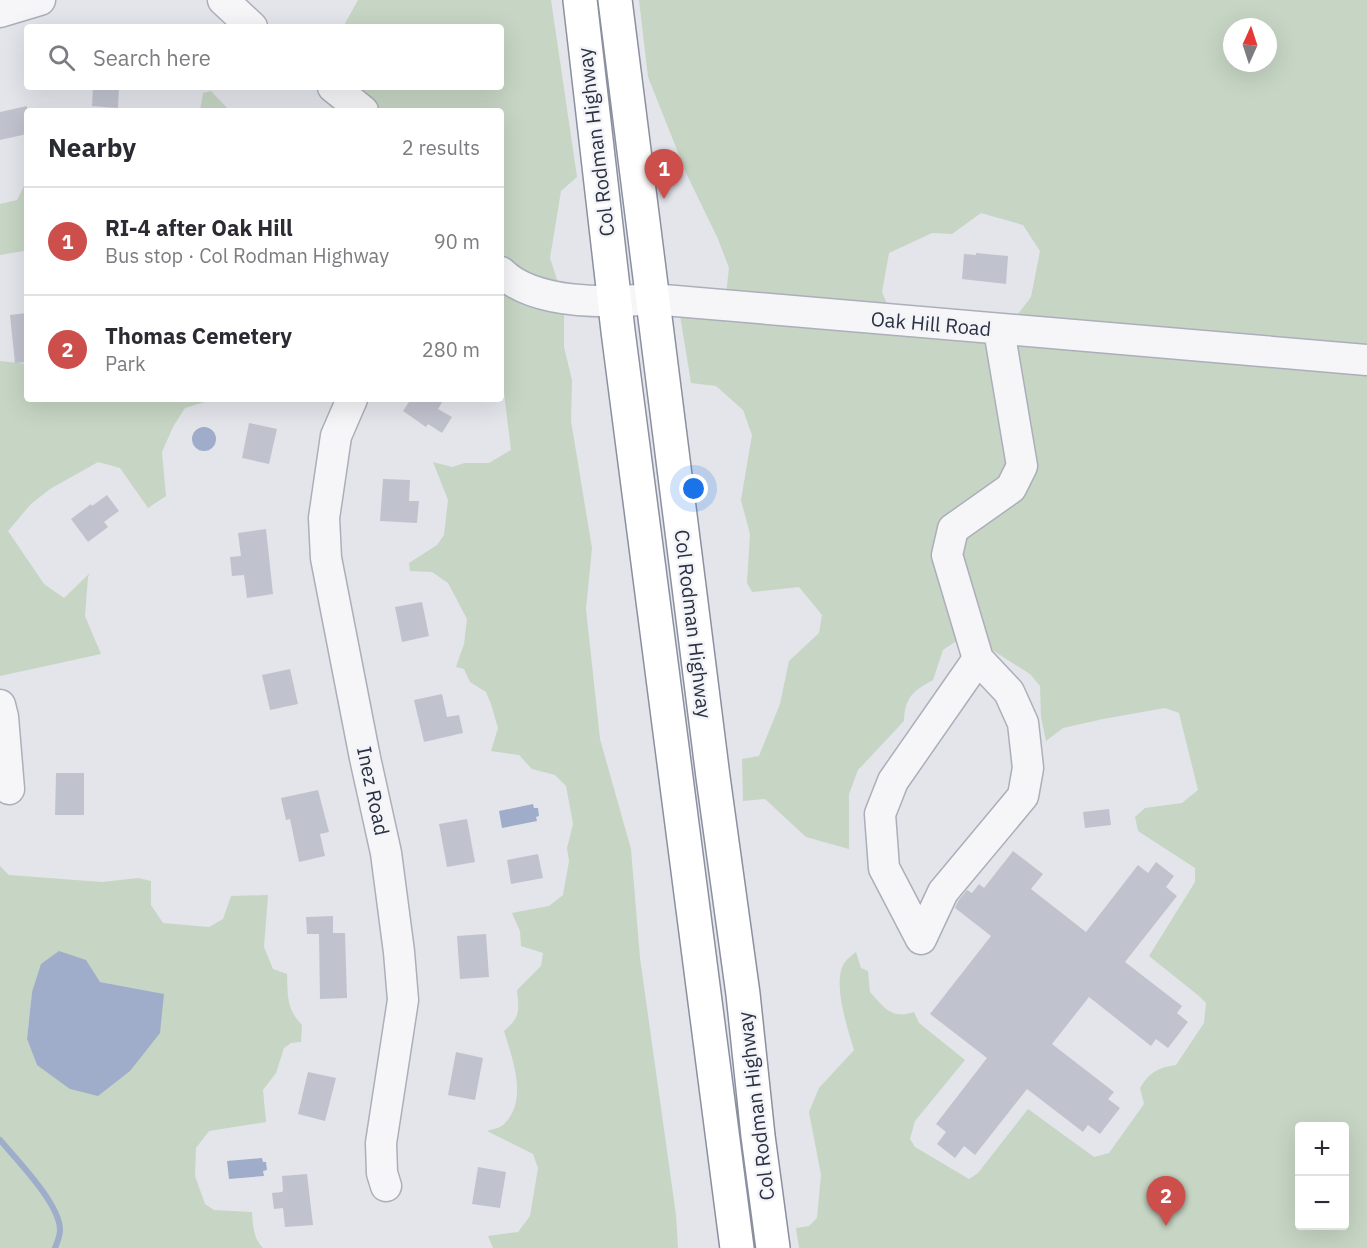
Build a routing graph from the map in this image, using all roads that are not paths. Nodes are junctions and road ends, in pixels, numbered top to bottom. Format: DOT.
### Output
graph roads {
  1 [pos="40,0"];
  2 [pos="223,0"];
  3 [pos="580,0"];
  4 [pos="615,0"];
  5 [pos="0,12"];
  6 [pos="249,24"];
  7 [pos="337,90"];
  8 [pos="359,108"];
  9 [pos="504,275"];
  10 [pos="652,299"];
  11 [pos="615,303"];
  12 [pos="999,330"];
  13 [pos="1367,360"];
  14 [pos="351,402"];
  15 [pos="978,659"];
  16 [pos="0,705"];
  17 [pos="9,789"];
  18 [pos="386,1186"];
  19 [pos="737,1248"];
  20 [pos="773,1248"];
  1 -- 5 [label="street"];
  2 -- 6 [label="street"];
  3 -- 11 [label="highway, Col Rodman Highway"];
  4 -- 10 [label="highway, Col Rodman Highway"];
  7 -- 8 [label="street"];
  9 -- 11 [label="street, Oak Hill Road"];
  10 -- 11 [label="street, Oak Hill Road"];
  10 -- 12 [label="street, Oak Hill Road"];
  10 -- 20 [label="highway, Col Rodman Highway"];
  11 -- 19 [label="highway, Col Rodman Highway"];
  12 -- 13 [label="street, Oak Hill Road"];
  12 -- 15 [label="street"];
  14 -- 18 [label="street, Inez Road"];
  15 -- 15 [label="street"];
  16 -- 17 [label="street"];
}
